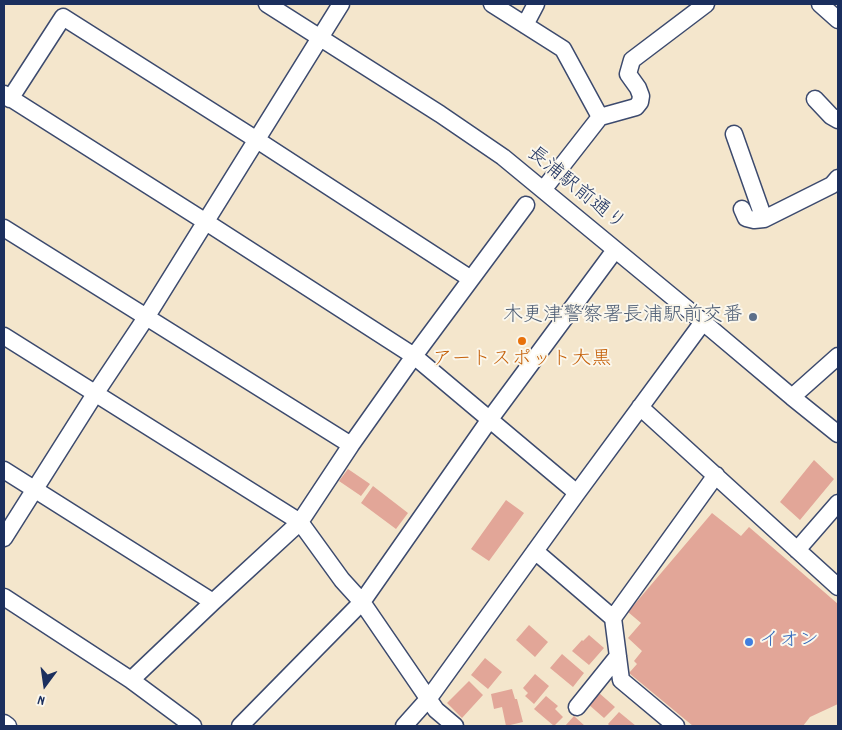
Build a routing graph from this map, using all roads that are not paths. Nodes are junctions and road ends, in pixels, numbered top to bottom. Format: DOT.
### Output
graph roads {
  1 [pos="267,4"];
  2 [pos="341,4"];
  3 [pos="492,4"];
  4 [pos="536,4"];
  5 [pos="706,4"];
  6 [pos="820,4"];
  7 [pos="838,20"];
  8 [pos="525,25"];
  9 [pos="320,38"];
  10 [pos="7,96"];
  11 [pos="815,99"];
  12 [pos="600,117"];
  13 [pos="838,120"];
  14 [pos="734,134"];
  15 [pos="257,140"];
  16 [pos="838,178"];
  17 [pos="543,190"];
  18 [pos="526,205"];
  19 [pos="742,209"];
  20 [pos="764,218"];
  21 [pos="206,222"];
  22 [pos="4,228"];
  23 [pos="615,250"];
  24 [pos="471,279"];
  25 [pos="147,316"];
  26 [pos="703,322"];
  27 [pos="4,336"];
  28 [pos="414,356"];
  29 [pos="838,356"];
  30 [pos="95,394"];
  31 [pos="792,397"];
  32 [pos="640,407"];
  33 [pos="490,419"];
  34 [pos="838,434"];
  35 [pos="351,445"];
  36 [pos="4,470"];
  37 [pos="716,475"];
  38 [pos="34,488"];
  39 [pos="576,492"];
  40 [pos="838,504"];
  41 [pos="300,522"];
  42 [pos="4,538"];
  43 [pos="797,550"];
  44 [pos="535,551"];
  45 [pos="838,588"];
  46 [pos="4,597"];
  47 [pos="213,602"];
  48 [pos="362,602"];
  49 [pos="613,618"];
  50 [pos="618,656"];
  51 [pos="131,680"];
  52 [pos="429,698"];
  53 [pos="578,707"];
  54 [pos="4,723"];
  55 [pos="8,726"];
  56 [pos="193,726"];
  57 [pos="240,726"];
  58 [pos="404,726"];
  59 [pos="455,726"];
  60 [pos="676,726"];
  1 -- 9 [label="street, 長浦駅前通り"];
  2 -- 9 [label="street"];
  3 -- 8 [label="street"];
  4 -- 8 [label="street"];
  5 -- 12 [label="street"];
  6 -- 7 [label="street"];
  8 -- 12 [label="street"];
  9 -- 15 [label="street"];
  9 -- 17 [label="street, 長浦駅前通り"];
  10 -- 15 [label="street"];
  10 -- 21 [label="street"];
  11 -- 13 [label="street"];
  12 -- 17 [label="street"];
  14 -- 20 [label="street"];
  15 -- 21 [label="street"];
  15 -- 24 [label="street"];
  16 -- 20 [label="street"];
  17 -- 23 [label="street, 長浦駅前通り"];
  18 -- 24 [label="street"];
  19 -- 20 [label="street"];
  21 -- 25 [label="street"];
  21 -- 28 [label="street"];
  22 -- 25 [label="street"];
  23 -- 26 [label="street, 長浦駅前通り"];
  23 -- 33 [label="street"];
  24 -- 28 [label="street"];
  25 -- 30 [label="street"];
  25 -- 35 [label="street"];
  26 -- 31 [label="street, 長浦駅前通り"];
  26 -- 32 [label="street"];
  27 -- 30 [label="street"];
  28 -- 33 [label="street"];
  28 -- 35 [label="street"];
  29 -- 31 [label="street"];
  30 -- 38 [label="street"];
  30 -- 41 [label="street"];
  31 -- 34 [label="street, 長浦駅前通り"];
  32 -- 37 [label="street"];
  32 -- 39 [label="street"];
  33 -- 39 [label="street"];
  33 -- 48 [label="street"];
  35 -- 41 [label="street"];
  36 -- 38 [label="street"];
  37 -- 43 [label="street"];
  37 -- 49 [label="street"];
  38 -- 42 [label="street"];
  38 -- 47 [label="street"];
  39 -- 44 [label="street"];
  40 -- 43 [label="street"];
  41 -- 47 [label="street"];
  41 -- 48 [label="street"];
  43 -- 45 [label="street"];
  44 -- 49 [label="street"];
  44 -- 52 [label="street"];
  46 -- 51 [label="street"];
  47 -- 51 [label="street"];
  48 -- 52 [label="street"];
  48 -- 57 [label="street"];
  49 -- 50 [label="street"];
  50 -- 53 [label="street"];
  50 -- 60 [label="street"];
  51 -- 56 [label="street"];
  52 -- 58 [label="street"];
  52 -- 59 [label="street"];
  54 -- 55 [label="street"];
}
